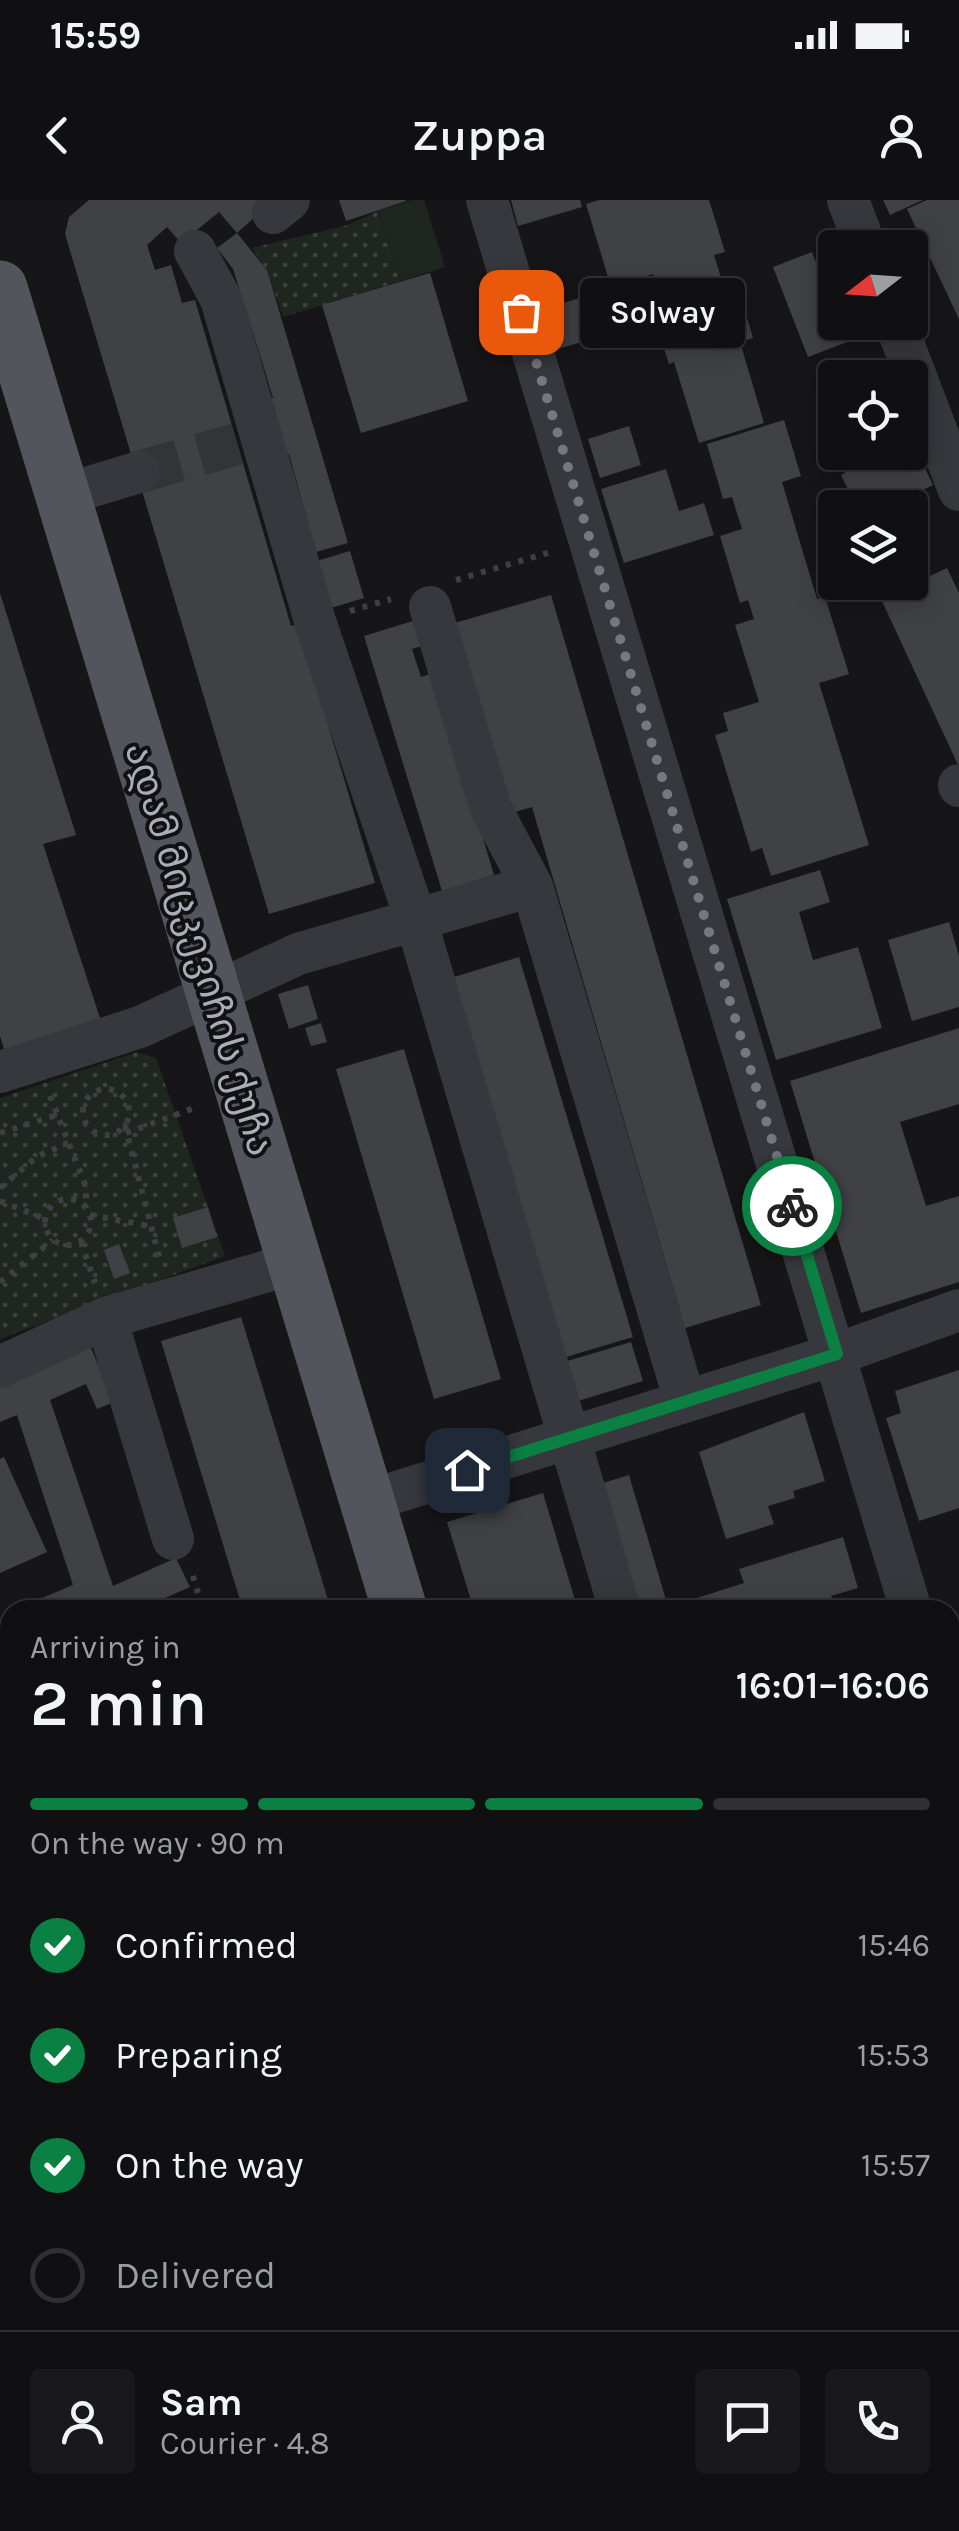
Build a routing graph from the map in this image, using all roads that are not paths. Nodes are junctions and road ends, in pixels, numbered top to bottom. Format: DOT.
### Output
graph roads {
  1 [pos="487,200"];
  2 [pos="848,200"];
  3 [pos="859,230"];
  4 [pos="194,251"];
  5 [pos="0,288"];
  6 [pos="902,340"];
  7 [pos="140,472"];
  8 [pos="959,490"];
  9 [pos="63,496"];
  10 [pos="430,607"];
  11 [pos="532,886"];
  12 [pos="416,920"];
  13 [pos="213,991"];
  14 [pos="0,1072"];
  15 [pos="296,1263"];
  16 [pos="959,1310"];
  17 [pos="106,1318"];
  18 [pos="837,1354"];
  19 [pos="0,1367"];
  20 [pos="685,1401"];
  21 [pos="567,1437"];
  22 [pos="368,1501"];
  23 [pos="173,1539"];
  24 [pos="397,1600"];
  25 [pos="617,1600"];
  26 [pos="909,1600"];
  1 -- 18 [label="street"];
  2 -- 3 [label="street"];
  4 -- 12 [label="street"];
  5 -- 9 [label="main road, ადამ მიცკევიჩის ქუჩა"];
  6 -- 8 [label="street"];
  7 -- 9 [label="street"];
  9 -- 13 [label="main road, ადამ მიცკევიჩის ქუჩა"];
  10 -- 11 [label="street"];
  11 -- 12 [label="street"];
  11 -- 20 [label="street"];
  12 -- 13 [label="street"];
  12 -- 21 [label="street"];
  13 -- 14 [label="street"];
  13 -- 15 [label="main road, ადამ მიცკევიჩის ქუჩა"];
  15 -- 17 [label="street"];
  15 -- 22 [label="main road, ადამ მიცკევიჩის ქუჩა"];
  16 -- 18 [label="street"];
  17 -- 19 [label="street"];
  17 -- 23 [label="street"];
  18 -- 20 [label="street"];
  18 -- 26 [label="street"];
  20 -- 21 [label="street"];
  21 -- 22 [label="street"];
  21 -- 25 [label="street"];
  22 -- 24 [label="main road, ადამ მიცკევიჩის ქუჩა"];
}
